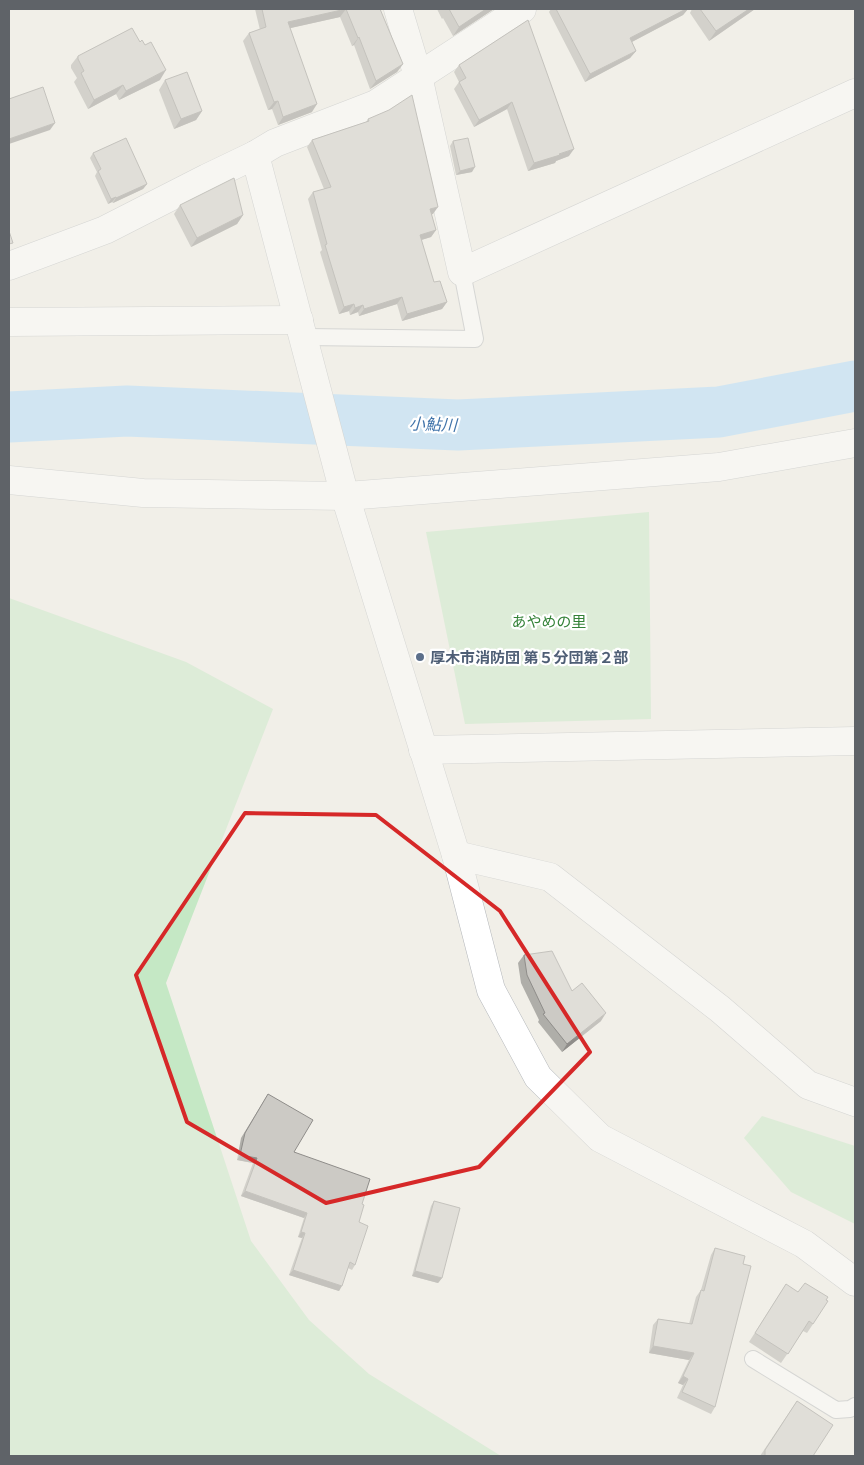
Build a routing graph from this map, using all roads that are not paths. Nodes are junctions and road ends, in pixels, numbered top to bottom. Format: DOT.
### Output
graph roads {
  1 [pos="398,9"];
  2 [pos="522,9"];
  3 [pos="418,76"];
  4 [pos="855,93"];
  5 [pos="255,155"];
  6 [pos="9,266"];
  7 [pos="462,272"];
  8 [pos="9,322"];
  9 [pos="303,334"];
  10 [pos="855,443"];
  11 [pos="9,480"];
  12 [pos="345,493"];
  13 [pos="855,742"];
  14 [pos="423,750"];
  15 [pos="456,856"];
  16 [pos="855,1102"];
  17 [pos="855,1282"];
  18 [pos="753,1359"];
  19 [pos="855,1406"];
  1 -- 3 [label="street"];
  2 -- 3 [label="street"];
  3 -- 5 [label="street"];
  3 -- 7 [label="street"];
  4 -- 7 [label="street"];
  5 -- 6 [label="street"];
  5 -- 9 [label="street"];
  7 -- 9 [label="lane"];
  8 -- 9 [label="street"];
  9 -- 12 [label="street"];
  10 -- 12 [label="street"];
  11 -- 12 [label="street"];
  12 -- 14 [label="street"];
  13 -- 14 [label="street"];
  14 -- 15 [label="street"];
  15 -- 16 [label="street"];
  15 -- 17 [label="street"];
  18 -- 19 [label="lane"];
}
